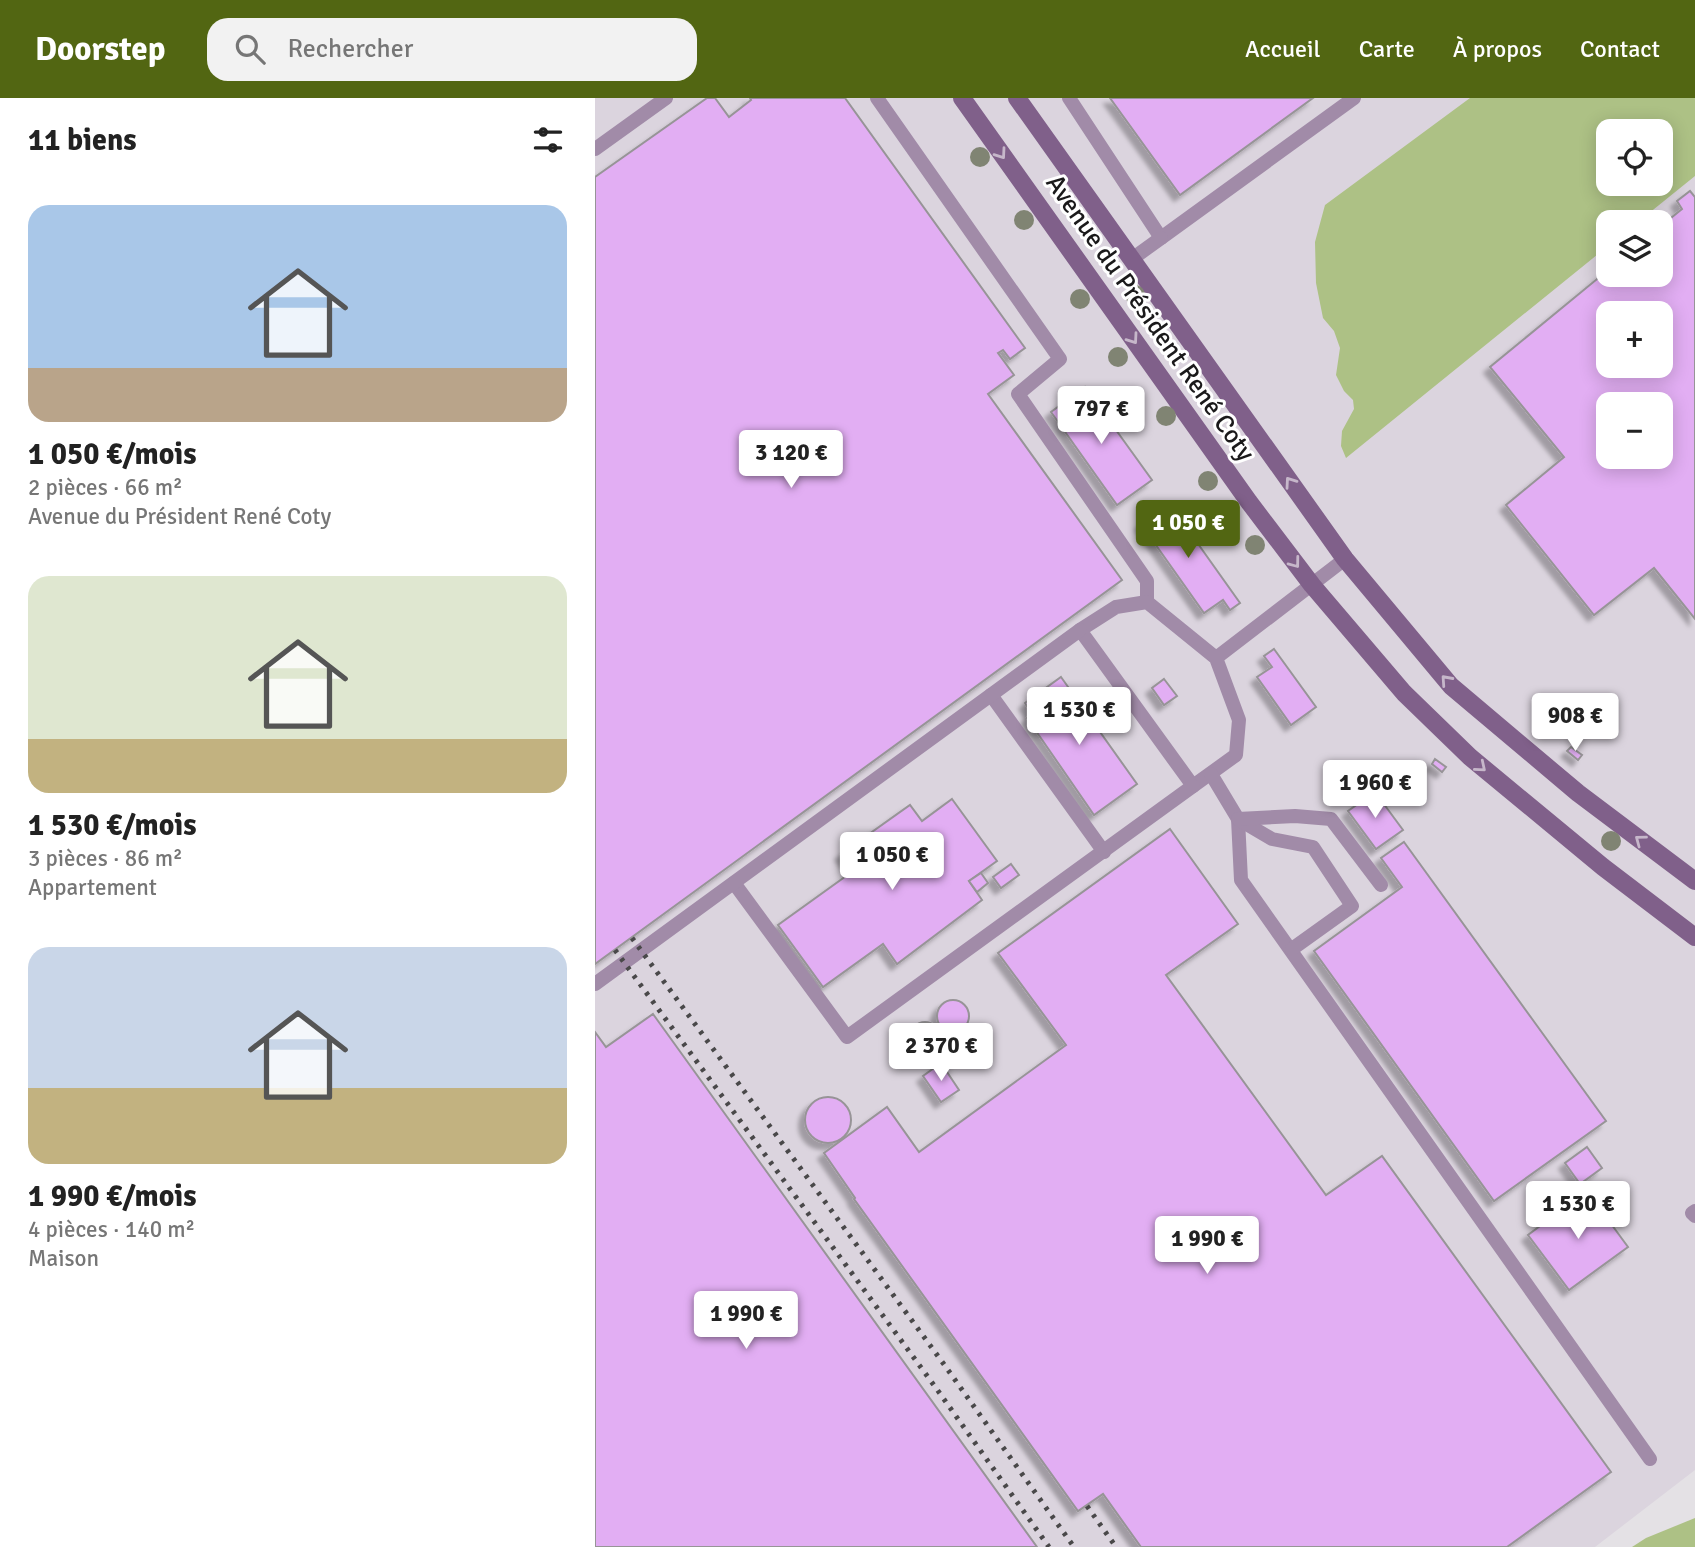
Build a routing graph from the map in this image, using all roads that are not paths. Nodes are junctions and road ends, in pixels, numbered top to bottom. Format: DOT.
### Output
graph roads {
  1 [pos="666,98"];
  2 [pos="877,98"];
  3 [pos="962,98"];
  4 [pos="1017,98"];
  5 [pos="1069,98"];
  6 [pos="1354,98"];
  7 [pos="595,149"];
  8 [pos="1161,237"];
  9 [pos="1132,259"];
  10 [pos="1345,559"];
  11 [pos="1312,585"];
  12 [pos="1147,602"];
  13 [pos="1080,630"];
  14 [pos="1216,658"];
  15 [pos="991,695"];
  16 [pos="1211,774"];
  17 [pos="1193,786"];
  18 [pos="1238,818"];
  19 [pos="1104,852"];
  20 [pos="1695,881"];
  21 [pos="734,883"];
  22 [pos="1381,885"];
  23 [pos="1695,937"];
  24 [pos="1292,949"];
  25 [pos="595,984"];
  26 [pos="1650,1459"];
  1 -- 7 [label="lane"];
  2 -- 12 [label="lane"];
  3 -- 11 [label="main road, Avenue du Président René Coty, one-way"];
  4 -- 9 [label="main road, Avenue du Président René Coty"];
  5 -- 8 [label="lane"];
  6 -- 8 [label="lane"];
  8 -- 9 [label="lane"];
  10 -- 9 [label="main road, Avenue du Président René Coty, one-way"];
  10 -- 11 [label="lane"];
  20 -- 10 [label="main road, Avenue du Président René Coty, one-way"];
  11 -- 14 [label="lane"];
  11 -- 23 [label="main road, Avenue du Président René Coty, one-way"];
  12 -- 13 [label="lane"];
  12 -- 14 [label="lane"];
  13 -- 15 [label="lane"];
  13 -- 17 [label="lane"];
  14 -- 16 [label="lane"];
  15 -- 19 [label="lane"];
  15 -- 21 [label="lane"];
  16 -- 17 [label="lane"];
  16 -- 18 [label="lane"];
  17 -- 19 [label="lane"];
  18 -- 22 [label="lane"];
  18 -- 24 [label="lane"];
  18 -- 24 [label="lane"];
  19 -- 21 [label="lane"];
  21 -- 25 [label="lane"];
  24 -- 26 [label="lane"];
}
